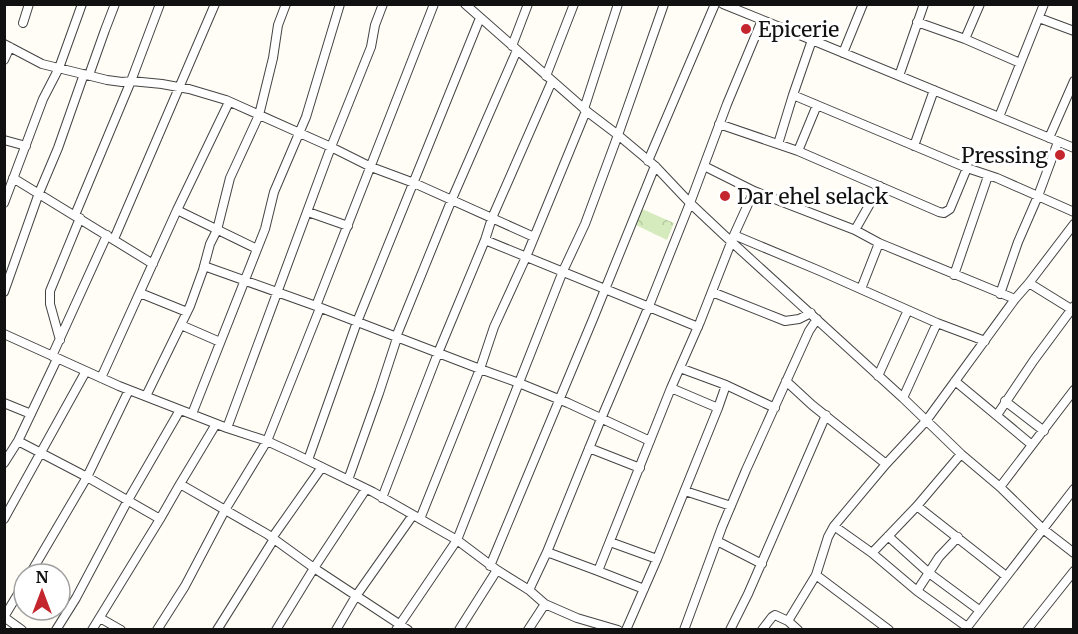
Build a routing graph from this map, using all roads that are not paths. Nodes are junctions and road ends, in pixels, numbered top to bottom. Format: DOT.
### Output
graph roads {
  1 [pos="29,4"];
  2 [pos="82,4"];
  3 [pos="115,4"];
  4 [pos="160,4"];
  5 [pos="216,4"];
  6 [pos="286,4"];
  7 [pos="340,4"];
  8 [pos="383,4"];
  9 [pos="434,4"];
  10 [pos="465,4"];
  11 [pos="479,4"];
  12 [pos="528,4"];
  13 [pos="574,4"];
  14 [pos="618,4"];
  15 [pos="664,4"];
  16 [pos="715,4"];
  17 [pos="723,4"];
  18 [pos="862,4"];
  19 [pos="924,4"];
  20 [pos="980,4"];
  21 [pos="1044,4"];
  22 [pos="478,16"];
  23 [pos="1039,18"];
  24 [pos="762,20"];
  25 [pos="23,22"];
  26 [pos="917,22"];
  27 [pos="1074,31"];
  28 [pos="965,39"];
  29 [pos="812,40"];
  30 [pos="7,46"];
  31 [pos="515,48"];
  32 [pos="843,53"];
  33 [pos="4,60"];
  34 [pos="1020,63"];
  35 [pos="59,68"];
  36 [pos="86,74"];
  37 [pos="899,76"];
  38 [pos="549,78"];
  39 [pos="131,81"];
  40 [pos="1074,81"];
  41 [pos="180,87"];
  42 [pos="934,90"];
  43 [pos="793,95"];
  44 [pos="229,102"];
  45 [pos="817,105"];
  46 [pos="585,110"];
  47 [pos="259,115"];
  48 [pos="999,117"];
  49 [pos="719,124"];
  50 [pos="300,133"];
  51 [pos="618,135"];
  52 [pos="1049,138"];
  53 [pos="4,140"];
  54 [pos="1058,142"];
  55 [pos="778,144"];
  56 [pos="26,146"];
  57 [pos="914,146"];
  58 [pos="331,147"];
  59 [pos="1074,148"];
  60 [pos="798,151"];
  61 [pos="651,164"];
  62 [pos="704,166"];
  63 [pos="371,167"];
  64 [pos="967,168"];
  65 [pos="988,176"];
  66 [pos="13,178"];
  67 [pos="414,183"];
  68 [pos="880,186"];
  69 [pos="754,190"];
  70 [pos="39,194"];
  71 [pos="1038,196"];
  72 [pos="452,199"];
  73 [pos="4,203"];
  74 [pos="690,203"];
  75 [pos="177,210"];
  76 [pos="308,212"];
  77 [pos="1074,212"];
  78 [pos="77,217"];
  79 [pos="492,218"];
  80 [pos="1074,224"];
  81 [pos="348,226"];
  82 [pos="217,230"];
  83 [pos="855,230"];
  84 [pos="110,237"];
  85 [pos="534,237"];
  86 [pos="732,239"];
  87 [pos="485,240"];
  88 [pos="879,243"];
  89 [pos="257,249"];
  90 [pos="526,257"];
  91 [pos="153,264"];
  92 [pos="204,266"];
  93 [pos="563,271"];
  94 [pos="954,275"];
  95 [pos="244,279"];
  96 [pos="1029,283"];
  97 [pos="605,289"];
  98 [pos="861,289"];
  99 [pos="4,292"];
  100 [pos="140,292"];
  101 [pos="278,292"];
  102 [pos="712,292"];
  103 [pos="1000,294"];
  104 [pos="1015,299"];
  105 [pos="649,306"];
  106 [pos="318,307"];
  107 [pos="1072,308"];
  108 [pos="908,310"];
  109 [pos="187,312"];
  110 [pos="814,316"];
  111 [pos="357,322"];
  112 [pos="937,322"];
  113 [pos="181,325"];
  114 [pos="698,327"];
  115 [pos="4,334"];
  116 [pos="397,338"];
  117 [pos="60,340"];
  118 [pos="985,341"];
  119 [pos="220,342"];
  120 [pos="438,353"];
  121 [pos="55,358"];
  122 [pos="680,368"];
  123 [pos="480,369"];
  124 [pos="86,372"];
  125 [pos="878,376"];
  126 [pos="101,378"];
  127 [pos="786,381"];
  128 [pos="955,381"];
  129 [pos="519,383"];
  130 [pos="726,385"];
  131 [pos="671,388"];
  132 [pos="129,390"];
  133 [pos="1074,390"];
  134 [pos="146,396"];
  135 [pos="903,398"];
  136 [pos="560,400"];
  137 [pos="1005,401"];
  138 [pos="4,403"];
  139 [pos="718,408"];
  140 [pos="775,408"];
  141 [pos="180,410"];
  142 [pos="31,414"];
  143 [pos="192,414"];
  144 [pos="826,415"];
  145 [pos="996,415"];
  146 [pos="601,419"];
  147 [pos="926,421"];
  148 [pos="216,424"];
  149 [pos="226,428"];
  150 [pos="1044,431"];
  151 [pos="18,441"];
  152 [pos="267,441"];
  153 [pos="651,441"];
  154 [pos="1032,445"];
  155 [pos="589,448"];
  156 [pos="41,454"];
  157 [pos="961,454"];
  158 [pos="308,460"];
  159 [pos="4,463"];
  160 [pos="886,464"];
  161 [pos="322,467"];
  162 [pos="639,468"];
  163 [pos="87,477"];
  164 [pos="348,480"];
  165 [pos="180,484"];
  166 [pos="1000,487"];
  167 [pos="366,489"];
  168 [pos="1074,489"];
  169 [pos="685,491"];
  170 [pos="382,498"];
  171 [pos="128,501"];
  172 [pos="917,506"];
  173 [pos="731,507"];
  174 [pos="225,510"];
  175 [pos="417,517"];
  176 [pos="4,519"];
  177 [pos="160,519"];
  178 [pos="834,526"];
  179 [pos="1043,529"];
  180 [pos="888,536"];
  181 [pos="958,537"];
  182 [pos="273,539"];
  183 [pos="457,540"];
  184 [pos="717,541"];
  185 [pos="610,542"];
  186 [pos="548,552"];
  187 [pos="872,553"];
  188 [pos="1074,553"];
  189 [pos="657,559"];
  190 [pos="37,562"];
  191 [pos="762,564"];
  192 [pos="314,568"];
  193 [pos="494,568"];
  194 [pos="598,571"];
  195 [pos="1074,571"];
  196 [pos="928,573"];
  197 [pos="816,575"];
  198 [pos="1006,576"];
  199 [pos="644,588"];
  200 [pos="529,590"];
  201 [pos="917,591"];
  202 [pos="356,596"];
  203 [pos="12,604"];
  204 [pos="544,604"];
  205 [pos="979,610"];
  206 [pos="4,617"];
  207 [pos="100,618"];
  208 [pos="577,618"];
  209 [pos="788,621"];
  210 [pos="398,627"];
  211 [pos="966,628"];
  212 [pos="22,630"];
  213 [pos="56,630"];
  214 [pos="92,630"];
  215 [pos="121,630"];
  216 [pos="157,630"];
  217 [pos="217,630"];
  218 [pos="276,630"];
  219 [pos="336,630"];
  220 [pos="408,630"];
  221 [pos="459,630"];
  222 [pos="528,630"];
  223 [pos="592,630"];
  224 [pos="618,630"];
  225 [pos="626,630"];
  226 [pos="684,630"];
  227 [pos="730,630"];
  228 [pos="762,630"];
  229 [pos="798,630"];
  230 [pos="890,630"];
  231 [pos="1027,630"];
  1 -- 25 [label="street"];
  2 -- 35 [label="street"];
  3 -- 36 [label="street"];
  4 -- 39 [label="street"];
  5 -- 41 [label="street"];
  6 -- 47 [label="street"];
  7 -- 50 [label="street"];
  8 -- 58 [label="street"];
  9 -- 63 [label="street"];
  10 -- 22 [label="street"];
  11 -- 22 [label="street"];
  12 -- 31 [label="street"];
  13 -- 38 [label="street"];
  14 -- 46 [label="street"];
  15 -- 51 [label="street"];
  16 -- 61 [label="street"];
  17 -- 24 [label="street"];
  18 -- 32 [label="street"];
  19 -- 26 [label="street"];
  20 -- 28 [label="street"];
  21 -- 23 [label="street"];
  22 -- 31 [label="street"];
  22 -- 67 [label="street"];
  23 -- 27 [label="street"];
  23 -- 34 [label="street"];
  24 -- 29 [label="street"];
  24 -- 49 [label="street"];
  26 -- 28 [label="street"];
  26 -- 37 [label="street"];
  28 -- 34 [label="street"];
  29 -- 32 [label="street"];
  29 -- 43 [label="street"];
  30 -- 33 [label="street"];
  30 -- 35 [label="street"];
  31 -- 38 [label="street"];
  31 -- 72 [label="street"];
  32 -- 37 [label="street"];
  34 -- 48 [label="street"];
  35 -- 36 [label="street"];
  35 -- 56 [label="street"];
  36 -- 39 [label="street"];
  36 -- 70 [label="street"];
  37 -- 42 [label="street"];
  38 -- 46 [label="street"];
  38 -- 79 [label="street"];
  39 -- 41 [label="street"];
  39 -- 78 [label="street"];
  40 -- 52 [label="street"];
  41 -- 44 [label="street"];
  41 -- 84 [label="street"];
  42 -- 48 [label="street"];
  42 -- 57 [label="street"];
  43 -- 45 [label="street"];
  43 -- 55 [label="street"];
  44 -- 47 [label="street"];
  44 -- 75 [label="street"];
  45 -- 57 [label="street"];
  45 -- 60 [label="street"];
  46 -- 51 [label="street"];
  46 -- 85 [label="street"];
  47 -- 50 [label="street"];
  47 -- 82 [label="street"];
  48 -- 52 [label="street"];
  49 -- 55 [label="street"];
  49 -- 62 [label="street"];
  50 -- 58 [label="street"];
  50 -- 89 [label="street"];
  51 -- 61 [label="street"];
  51 -- 93 [label="street"];
  52 -- 54 [label="street"];
  53 -- 56 [label="street"];
  54 -- 59 [label="street"];
  54 -- 71 [label="street"];
  55 -- 60 [label="street"];
  56 -- 66 [label="street"];
  57 -- 64 [label="street"];
  58 -- 63 [label="street"];
  58 -- 76 [label="street"];
  60 -- 68 [label="street"];
  61 -- 74 [label="street"];
  61 -- 97 [label="street"];
  62 -- 69 [label="street"];
  62 -- 74 [label="street"];
  63 -- 67 [label="street"];
  63 -- 81 [label="street"];
  64 -- 65 [label="street"];
  64 -- 68 [label="street"];
  65 -- 71 [label="street"];
  65 -- 94 [label="street"];
  66 -- 70 [label="street"];
  66 -- 73 [label="street"];
  67 -- 72 [label="street"];
  67 -- 111 [label="street"];
  68 -- 83 [label="street"];
  69 -- 83 [label="street"];
  69 -- 86 [label="street"];
  70 -- 78 [label="street"];
  70 -- 99 [label="street"];
  71 -- 77 [label="street"];
  71 -- 103 [label="street"];
  72 -- 79 [label="street"];
  72 -- 116 [label="street"];
  74 -- 86 [label="street"];
  74 -- 105 [label="street"];
  75 -- 82 [label="street"];
  75 -- 91 [label="street"];
  76 -- 81 [label="street"];
  76 -- 101 [label="street"];
  78 -- 84 [label="street"];
  78 -- 117 [label="street"];
  79 -- 85 [label="street"];
  79 -- 87 [label="street"];
  80 -- 96 [label="street"];
  81 -- 106 [label="street"];
  82 -- 89 [label="street"];
  82 -- 92 [label="street"];
  83 -- 88 [label="street"];
  84 -- 91 [label="street"];
  84 -- 117 [label="street"];
  85 -- 90 [label="street"];
  86 -- 98 [label="street"];
  86 -- 102 [label="street"];
  86 -- 110 [label="street"];
  87 -- 90 [label="street"];
  87 -- 120 [label="street"];
  88 -- 94 [label="street"];
  88 -- 98 [label="street"];
  89 -- 95 [label="street"];
  90 -- 93 [label="street"];
  90 -- 123 [label="street"];
  91 -- 100 [label="street"];
  92 -- 95 [label="street"];
  92 -- 109 [label="street"];
  93 -- 97 [label="street"];
  93 -- 129 [label="street"];
  94 -- 103 [label="street"];
  95 -- 101 [label="street"];
  95 -- 119 [label="street"];
  96 -- 104 [label="street"];
  96 -- 107 [label="street"];
  97 -- 105 [label="street"];
  97 -- 136 [label="street"];
  98 -- 108 [label="street"];
  100 -- 109 [label="street"];
  100 -- 126 [label="street"];
  101 -- 106 [label="street"];
  101 -- 149 [label="street"];
  102 -- 110 [label="street"];
  102 -- 114 [label="street"];
  103 -- 104 [label="street"];
  104 -- 118 [label="street"];
  105 -- 114 [label="street"];
  105 -- 146 [label="street"];
  106 -- 111 [label="street"];
  106 -- 152 [label="street"];
  107 -- 137 [label="street"];
  108 -- 112 [label="street"];
  108 -- 125 [label="street"];
  109 -- 113 [label="street"];
  110 -- 125 [label="street"];
  110 -- 127 [label="street"];
  111 -- 116 [label="street"];
  111 -- 158 [label="street"];
  112 -- 118 [label="street"];
  112 -- 135 [label="street"];
  113 -- 119 [label="street"];
  113 -- 134 [label="street"];
  114 -- 122 [label="street"];
  115 -- 121 [label="street"];
  116 -- 120 [label="street"];
  116 -- 164 [label="street"];
  117 -- 121 [label="street"];
  118 -- 128 [label="street"];
  119 -- 143 [label="street"];
  120 -- 123 [label="street"];
  120 -- 170 [label="street"];
  121 -- 124 [label="street"];
  121 -- 142 [label="street"];
  122 -- 130 [label="street"];
  122 -- 131 [label="street"];
  123 -- 129 [label="street"];
  123 -- 175 [label="street"];
  124 -- 126 [label="street"];
  124 -- 156 [label="street"];
  125 -- 135 [label="street"];
  126 -- 132 [label="street"];
  127 -- 140 [label="street"];
  127 -- 144 [label="street"];
  128 -- 145 [label="street"];
  128 -- 147 [label="street"];
  129 -- 136 [label="street"];
  129 -- 183 [label="street"];
  130 -- 139 [label="street"];
  130 -- 140 [label="street"];
  131 -- 139 [label="street"];
  131 -- 153 [label="street"];
  132 -- 134 [label="street"];
  132 -- 163 [label="street"];
  133 -- 150 [label="street"];
  134 -- 141 [label="street"];
  135 -- 147 [label="street"];
  136 -- 146 [label="street"];
  136 -- 193 [label="street"];
  137 -- 145 [label="street"];
  137 -- 150 [label="street"];
  138 -- 142 [label="street"];
  139 -- 169 [label="street"];
  140 -- 173 [label="street"];
  141 -- 143 [label="street"];
  141 -- 171 [label="street"];
  142 -- 151 [label="street"];
  143 -- 148 [label="street"];
  144 -- 160 [label="street"];
  144 -- 191 [label="street"];
  145 -- 154 [label="street"];
  146 -- 153 [label="street"];
  146 -- 155 [label="street"];
  147 -- 157 [label="street"];
  147 -- 160 [label="street"];
  148 -- 149 [label="street"];
  148 -- 165 [label="street"];
  149 -- 152 [label="street"];
  150 -- 154 [label="street"];
  151 -- 156 [label="street"];
  151 -- 159 [label="street"];
  152 -- 158 [label="street"];
  152 -- 174 [label="street"];
  153 -- 162 [label="street"];
  154 -- 166 [label="street"];
  155 -- 162 [label="street"];
  155 -- 186 [label="street"];
  156 -- 163 [label="street"];
  156 -- 176 [label="street"];
  157 -- 166 [label="street"];
  157 -- 172 [label="street"];
  158 -- 161 [label="street"];
  160 -- 178 [label="street"];
  161 -- 164 [label="street"];
  161 -- 182 [label="street"];
  162 -- 185 [label="street"];
  163 -- 171 [label="street"];
  163 -- 190 [label="street"];
  164 -- 167 [label="street"];
  165 -- 174 [label="street"];
  165 -- 177 [label="street"];
  166 -- 179 [label="street"];
  167 -- 170 [label="street"];
  167 -- 192 [label="street"];
  168 -- 179 [label="street"];
  169 -- 173 [label="street"];
  169 -- 189 [label="street"];
  170 -- 175 [label="street"];
  171 -- 177 [label="street"];
  171 -- 213 [label="street"];
  172 -- 180 [label="street"];
  172 -- 181 [label="street"];
  173 -- 184 [label="street"];
  174 -- 182 [label="street"];
  174 -- 216 [label="street"];
  175 -- 183 [label="street"];
  175 -- 202 [label="street"];
  177 -- 207 [label="street"];
  178 -- 187 [label="street"];
  178 -- 197 [label="street"];
  179 -- 188 [label="street"];
  179 -- 198 [label="street"];
  180 -- 187 [label="street"];
  180 -- 196 [label="street"];
  181 -- 196 [label="street"];
  181 -- 198 [label="street"];
  182 -- 192 [label="street"];
  182 -- 217 [label="street"];
  183 -- 193 [label="street"];
  183 -- 210 [label="street"];
  184 -- 191 [label="street"];
  184 -- 226 [label="street"];
  185 -- 189 [label="street"];
  185 -- 194 [label="street"];
  186 -- 194 [label="street"];
  186 -- 200 [label="street"];
  187 -- 201 [label="street"];
  189 -- 199 [label="street"];
  191 -- 227 [label="street"];
  192 -- 202 [label="street"];
  192 -- 218 [label="street"];
  193 -- 200 [label="street"];
  193 -- 221 [label="street"];
  194 -- 199 [label="street"];
  195 -- 231 [label="street"];
  196 -- 201 [label="street"];
  196 -- 205 [label="street"];
  197 -- 209 [label="street"];
  197 -- 230 [label="street"];
  198 -- 205 [label="street"];
  199 -- 225 [label="street"];
  200 -- 204 [label="street"];
  201 -- 211 [label="street"];
  202 -- 210 [label="street"];
  202 -- 219 [label="street"];
  203 -- 206 [label="street"];
  204 -- 208 [label="street"];
  204 -- 222 [label="street"];
  205 -- 211 [label="street"];
  206 -- 212 [label="street"];
  207 -- 214 [label="street"];
  207 -- 215 [label="street"];
  208 -- 223 [label="street"];
  208 -- 224 [label="street"];
  209 -- 228 [label="street"];
  209 -- 229 [label="street"];
  210 -- 220 [label="street"];
}
